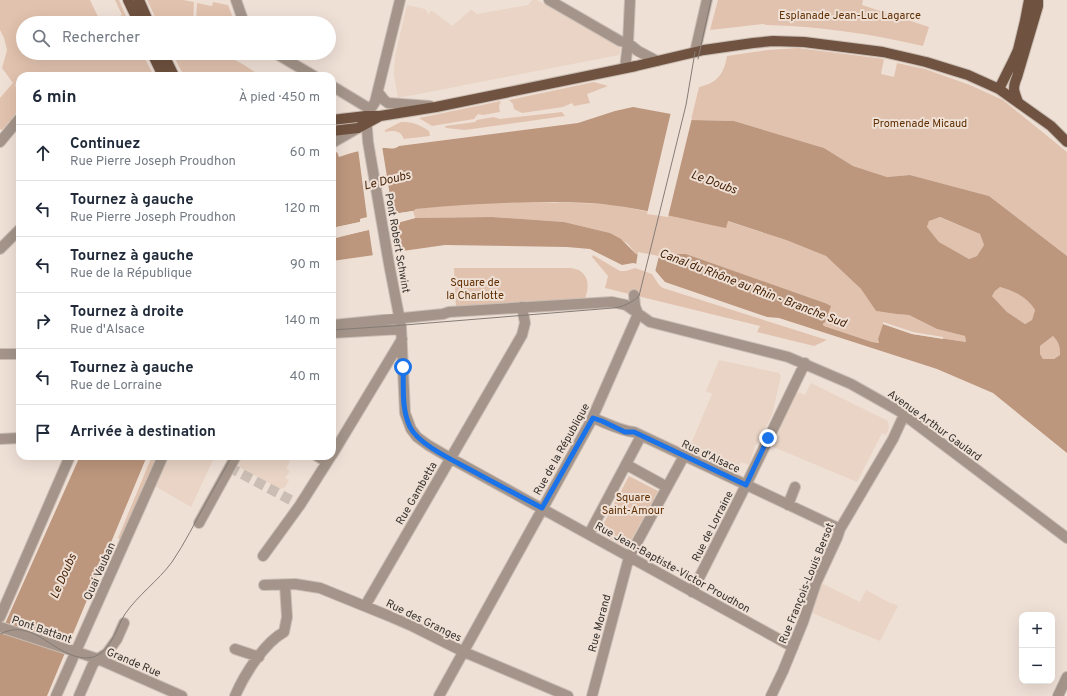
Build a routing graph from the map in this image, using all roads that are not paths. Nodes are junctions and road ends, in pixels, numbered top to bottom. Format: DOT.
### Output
graph roads {
  1 [pos="128,0"];
  2 [pos="139,0"];
  3 [pos="236,0"];
  4 [pos="400,0"];
  5 [pos="549,0"];
  6 [pos="630,0"];
  7 [pos="707,0"];
  8 [pos="1038,0"];
  9 [pos="1028,1"];
  10 [pos="136,16"];
  11 [pos="146,16"];
  12 [pos="242,16"];
  13 [pos="628,43"];
  14 [pos="695,52"];
  15 [pos="155,60"];
  16 [pos="166,60"];
  17 [pos="287,60"];
  18 [pos="658,61"];
  19 [pos="625,68"];
  20 [pos="161,72"];
  21 [pos="172,72"];
  22 [pos="307,72"];
  23 [pos="1000,89"];
  24 [pos="336,90"];
  25 [pos="378,92"];
  26 [pos="1018,102"];
  27 [pos="436,107"];
  28 [pos="366,119"];
  29 [pos="336,120"];
  30 [pos="16,123"];
  31 [pos="336,130"];
  32 [pos="336,140"];
  33 [pos="0,142"];
  34 [pos="1067,142"];
  35 [pos="16,234"];
  36 [pos="0,249"];
  37 [pos="634,294"];
  38 [pos="522,307"];
  39 [pos="638,314"];
  40 [pos="336,329"];
  41 [pos="401,329"];
  42 [pos="0,354"];
  43 [pos="16,354"];
  44 [pos="393,356"];
  45 [pos="805,363"];
  46 [pos="404,376"];
  47 [pos="904,415"];
  48 [pos="593,418"];
  49 [pos="916,423"];
  50 [pos="638,434"];
  51 [pos="16,438"];
  52 [pos="0,439"];
  53 [pos="894,439"];
  54 [pos="336,448"];
  55 [pos="684,456"];
  56 [pos="450,458"];
  57 [pos="68,460"];
  58 [pos="161,460"];
  59 [pos="234,460"];
  60 [pos="329,460"];
  61 [pos="627,465"];
  62 [pos="746,485"];
  63 [pos="667,487"];
  64 [pos="795,487"];
  65 [pos="788,504"];
  66 [pos="542,508"];
  67 [pos="199,523"];
  68 [pos="840,529"];
  69 [pos="589,534"];
  70 [pos="1067,538"];
  71 [pos="263,556"];
  72 [pos="629,557"];
  73 [pos="264,585"];
  74 [pos="285,585"];
  75 [pos="692,592"];
  76 [pos="365,606"];
  77 [pos="0,617"];
  78 [pos="124,623"];
  79 [pos="2,628"];
  80 [pos="793,647"];
  81 [pos="235,649"];
  82 [pos="74,652"];
  83 [pos="464,652"];
  84 [pos="259,656"];
  85 [pos="98,659"];
  86 [pos="1067,677"];
  87 [pos="56,696"];
  88 [pos="79,696"];
  89 [pos="182,696"];
  90 [pos="235,696"];
  91 [pos="438,696"];
  92 [pos="568,696"];
  93 [pos="592,696"];
  94 [pos="771,696"];
  95 [pos="1058,696"];
  1 -- 10 [label="main road"];
  2 -- 11 [label="main road"];
  3 -- 12 [label="street"];
  4 -- 25 [label="street"];
  5 -- 13 [label="street"];
  6 -- 13 [label="street"];
  7 -- 14 [label="street"];
  8 -- 26 [label="main road"];
  9 -- 23 [label="main road"];
  13 -- 18 [label="street"];
  13 -- 19 [label="street"];
  14 -- 18 [label="main road"];
  14 -- 23 [label="main road"];
  15 -- 20 [label="main road"];
  16 -- 21 [label="main road"];
  17 -- 22 [label="street"];
  18 -- 19 [label="main road"];
  19 -- 27 [label="main road"];
  23 -- 26 [label="main road"];
  24 -- 28 [label="street"];
  25 -- 27 [label="street"];
  25 -- 28 [label="street"];
  26 -- 34 [label="main road"];
  27 -- 28 [label="main road"];
  28 -- 29 [label="main road"];
  28 -- 31 [label="main road"];
  28 -- 32 [label="street"];
  28 -- 41 [label="street, Pont Robert Schwint"];
  30 -- 33 [label="street"];
  35 -- 36 [label="street"];
  37 -- 39 [label="street"];
  38 -- 39 [label="street, Avenue Arthur Gaulard"];
  38 -- 41 [label="street, Avenue Arthur Gaulard"];
  38 -- 56 [label="street, Rue Gambetta"];
  39 -- 45 [label="street, Avenue Arthur Gaulard"];
  39 -- 48 [label="street, Rue de la République"];
  40 -- 41 [label="street, Avenue Arthur Gaulard"];
  41 -- 44 [label="street"];
  41 -- 46 [label="street, Pont Robert Schwint"];
  42 -- 43 [label="street"];
  44 -- 46 [label="street"];
  44 -- 54 [label="street"];
  45 -- 47 [label="street, Avenue Arthur Gaulard"];
  45 -- 62 [label="street, Rue de Lorraine"];
  46 -- 56 [label="street, Pont Robert Schwint"];
  47 -- 49 [label="street, Avenue Arthur Gaulard"];
  47 -- 53 [label="street, Rue François-Louis Bersot"];
  48 -- 50 [label="street, Rue d'Alsace"];
  48 -- 66 [label="street, Rue de la République"];
  49 -- 53 [label="street, Rue François-Louis Bersot"];
  49 -- 70 [label="street, Avenue Arthur Gaulard"];
  50 -- 55 [label="street, Rue d'Alsace"];
  50 -- 61 [label="street"];
  51 -- 52 [label="street"];
  53 -- 68 [label="street, Rue François-Louis Bersot"];
  55 -- 62 [label="street, Rue d'Alsace"];
  55 -- 63 [label="street, Rue Morand"];
  56 -- 66 [label="street, Rue Jean-Baptiste-Victor Proudhon"];
  56 -- 76 [label="street, Rue Gambetta"];
  57 -- 77 [label="street"];
  58 -- 82 [label="street, Quai Vauban"];
  59 -- 67 [label="street"];
  60 -- 71 [label="street"];
  61 -- 63 [label="street"];
  61 -- 69 [label="street"];
  62 -- 65 [label="street, Rue d'Alsace"];
  62 -- 75 [label="street, Rue de Lorraine"];
  63 -- 72 [label="street, Rue Morand"];
  64 -- 65 [label="street"];
  65 -- 68 [label="street, Rue d'Alsace"];
  66 -- 69 [label="street, Rue Jean-Baptiste-Victor Proudhon"];
  66 -- 83 [label="street, Rue de la République"];
  68 -- 80 [label="street, Rue François-Louis Bersot"];
  69 -- 72 [label="street, Rue Jean-Baptiste-Victor Proudhon"];
  72 -- 75 [label="street, Rue Jean-Baptiste-Victor Proudhon"];
  72 -- 93 [label="street, Rue Morand"];
  73 -- 74 [label="street, Rue des Granges"];
  74 -- 76 [label="street, Rue des Granges"];
  74 -- 84 [label="street"];
  75 -- 80 [label="street, Rue Jean-Baptiste-Victor Proudhon"];
  76 -- 83 [label="street, Rue des Granges"];
  78 -- 85 [label="street"];
  79 -- 82 [label="street, Pont Battant"];
  80 -- 94 [label="street, Rue François-Louis Bersot"];
  81 -- 84 [label="street"];
  82 -- 85 [label="street, Grande Rue"];
  82 -- 87 [label="street, Quai Vauban"];
  83 -- 91 [label="street, Rue de la République"];
  83 -- 92 [label="street, Rue des Granges"];
  84 -- 90 [label="street"];
  85 -- 88 [label="street"];
  85 -- 89 [label="street, Grande Rue"];
  86 -- 95 [label="street"];
}
